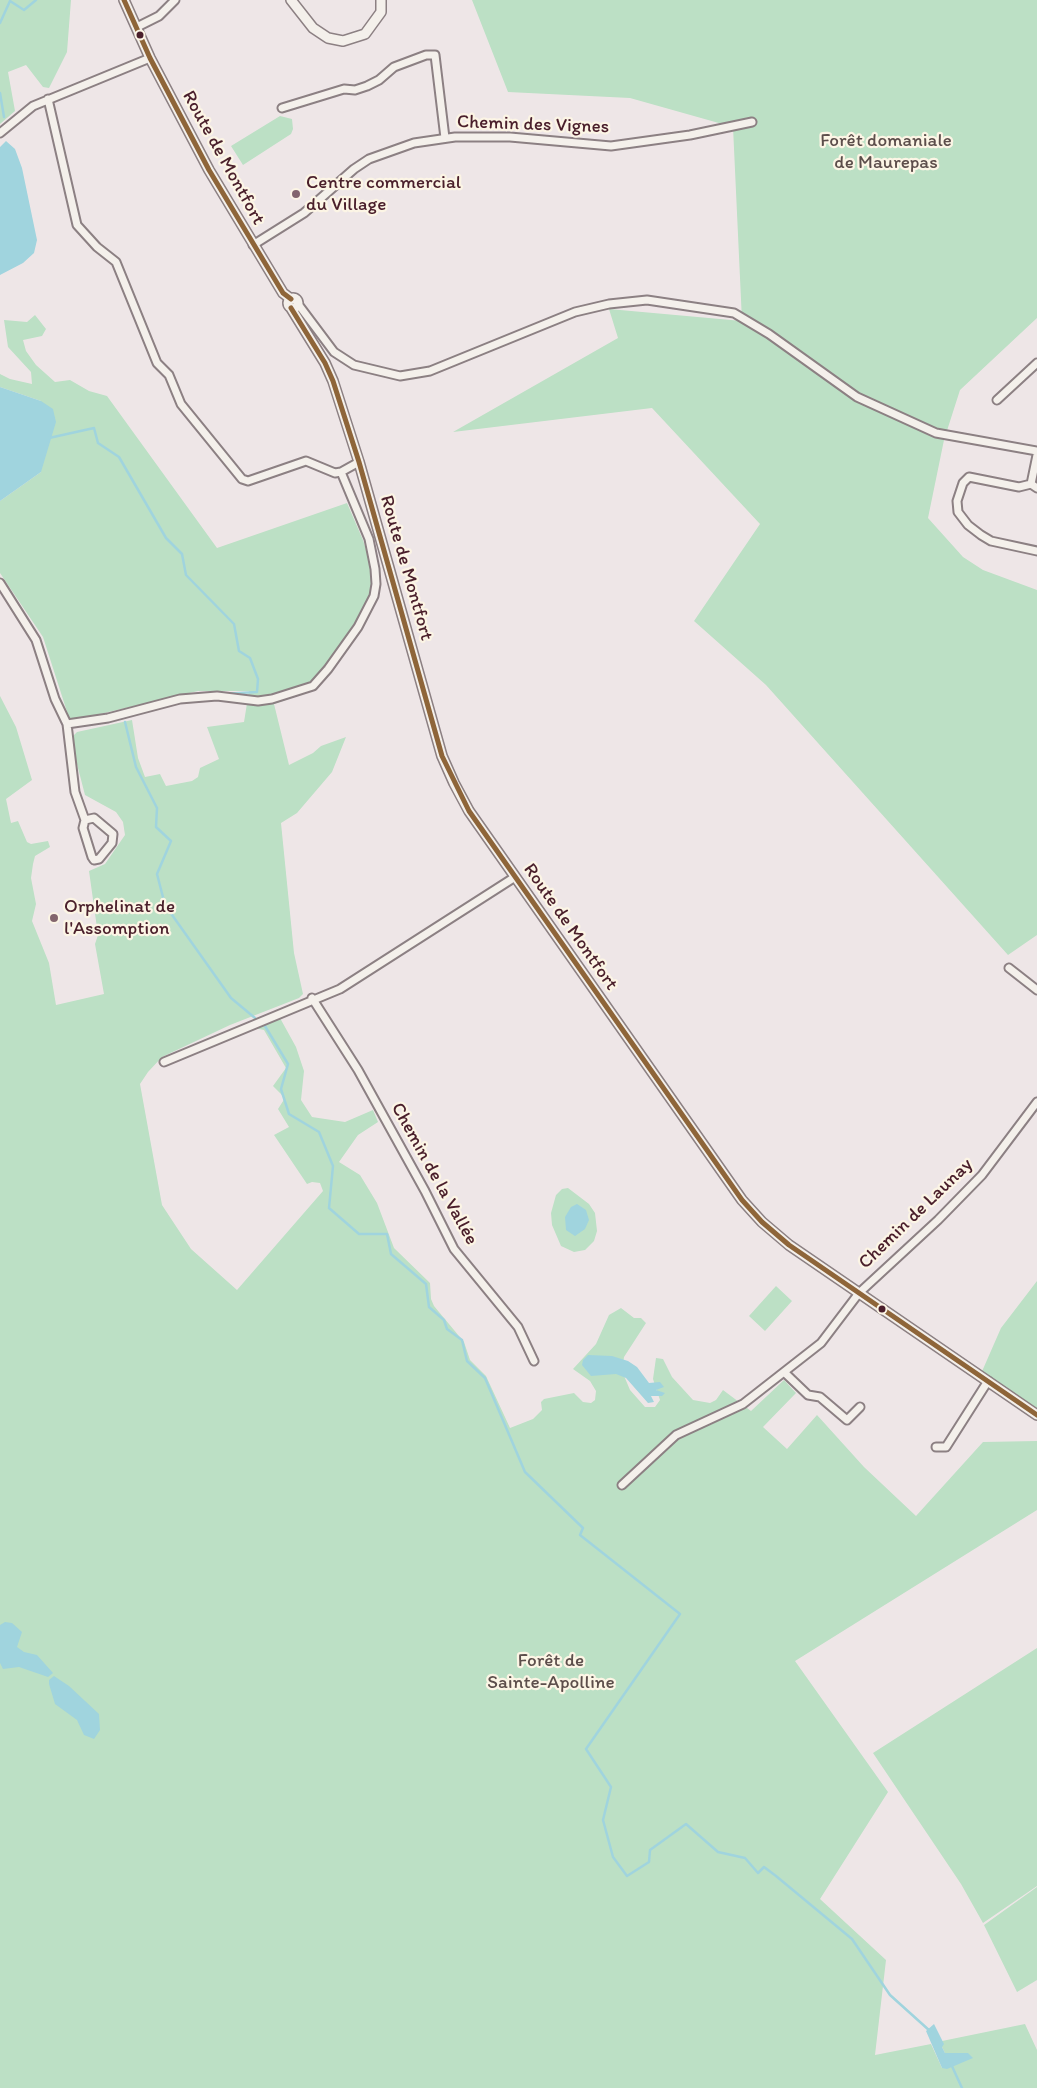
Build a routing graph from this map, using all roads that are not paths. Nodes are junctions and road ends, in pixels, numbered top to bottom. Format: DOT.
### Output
graph roads {
  1 [pos="124,0"];
  2 [pos="174,0"];
  3 [pos="291,0"];
  4 [pos="381,0"];
  5 [pos="137,27"];
  6 [pos="150,58"];
  7 [pos="48,99"];
  8 [pos="282,108"];
  9 [pos="752,122"];
  10 [pos="0,133"];
  11 [pos="445,138"];
  12 [pos="253,245"];
  13 [pos="293,304"];
  14 [pos="1037,364"];
  15 [pos="997,400"];
  16 [pos="1037,451"];
  17 [pos="1037,455"];
  18 [pos="359,462"];
  19 [pos="341,472"];
  20 [pos="1034,486"];
  21 [pos="1037,551"];
  22 [pos="0,583"];
  23 [pos="67,724"];
  24 [pos="85,820"];
  25 [pos="515,877"];
  26 [pos="1009,968"];
  27 [pos="1037,990"];
  28 [pos="312,998"];
  29 [pos="164,1062"];
  30 [pos="1037,1102"];
  31 [pos="859,1293"];
  32 [pos="534,1361"];
  33 [pos="784,1372"];
  34 [pos="988,1381"];
  35 [pos="860,1407"];
  36 [pos="1037,1415"];
  37 [pos="936,1447"];
  38 [pos="622,1485"];
  1 -- 5 [label="street, Route de Montfort"];
  2 -- 5 [label="street"];
  3 -- 4 [label="street"];
  5 -- 6 [label="street, Route de Montfort"];
  6 -- 7 [label="street"];
  6 -- 12 [label="street, Route de Montfort"];
  7 -- 10 [label="street"];
  7 -- 19 [label="street"];
  8 -- 11 [label="street"];
  9 -- 11 [label="street, Chemin des Vignes"];
  11 -- 12 [label="street, Chemin des Vignes"];
  12 -- 13 [label="street, Route de Montfort"];
  13 -- 16 [label="street"];
  13 -- 18 [label="street, Route de Montfort"];
  14 -- 15 [label="street"];
  17 -- 20 [label="street"];
  18 -- 19 [label="street"];
  18 -- 25 [label="street, Route de Montfort"];
  19 -- 23 [label="street"];
  20 -- 21 [label="street"];
  22 -- 23 [label="street"];
  23 -- 24 [label="street"];
  24 -- 24 [label="street"];
  25 -- 28 [label="street"];
  25 -- 31 [label="street, Route de Montfort"];
  26 -- 27 [label="street"];
  28 -- 29 [label="street"];
  28 -- 32 [label="street, Chemin de la Vallée"];
  30 -- 31 [label="street, Chemin de Launay"];
  31 -- 33 [label="street, Chemin de Launay"];
  31 -- 34 [label="street, Route de Montfort"];
  33 -- 35 [label="street"];
  33 -- 38 [label="street, Chemin de Launay"];
  34 -- 36 [label="street, Route de Montfort"];
  34 -- 37 [label="street"];
}
